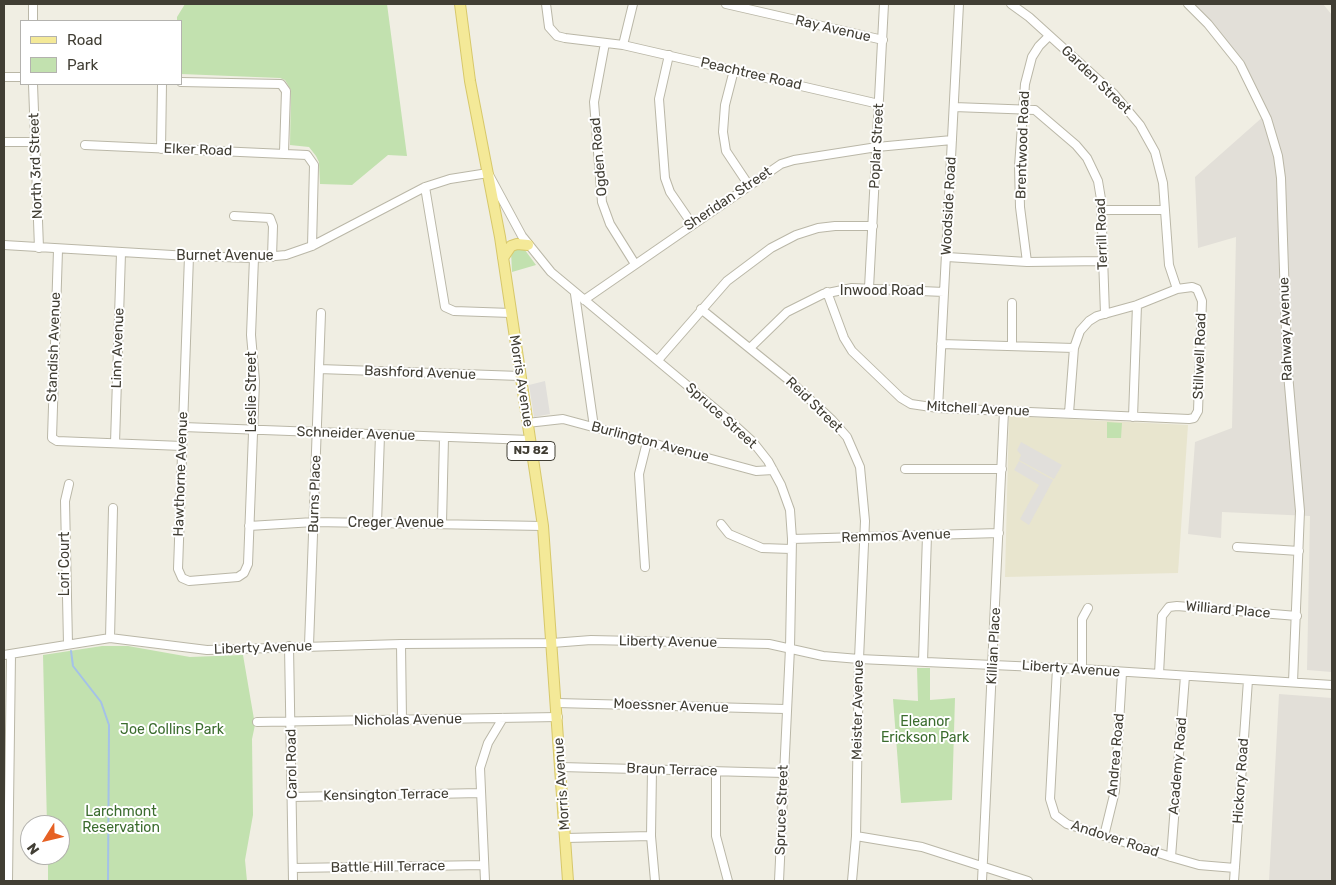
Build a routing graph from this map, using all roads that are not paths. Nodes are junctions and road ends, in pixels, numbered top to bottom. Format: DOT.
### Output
graph roads {
  1 [pos="33,4"];
  2 [pos="460,4"];
  3 [pos="546,4"];
  4 [pos="634,4"];
  5 [pos="726,4"];
  6 [pos="884,4"];
  7 [pos="959,4"];
  8 [pos="1011,4"];
  9 [pos="1188,4"];
  10 [pos="33,20"];
  11 [pos="1049,36"];
  12 [pos="882,40"];
  13 [pos="605,43"];
  14 [pos="623,45"];
  15 [pos="669,56"];
  16 [pos="734,70"];
  17 [pos="4,77"];
  18 [pos="20,78"];
  19 [pos="182,82"];
  20 [pos="33,85"];
  21 [pos="162,85"];
  22 [pos="879,104"];
  23 [pos="954,107"];
  24 [pos="1023,109"];
  25 [pos="952,140"];
  26 [pos="4,142"];
  27 [pos="35,142"];
  28 [pos="85,145"];
  29 [pos="877,148"];
  30 [pos="161,149"];
  31 [pos="284,152"];
  32 [pos="488,173"];
  33 [pos="748,184"];
  34 [pos="425,187"];
  35 [pos="1101,210"];
  36 [pos="1165,210"];
  37 [pos="234,216"];
  38 [pos="692,224"];
  39 [pos="873,226"];
  40 [pos="4,245"];
  41 [pos="528,245"];
  42 [pos="312,246"];
  43 [pos="39,248"];
  44 [pos="58,250"];
  45 [pos="122,253"];
  46 [pos="189,256"];
  47 [pos="272,257"];
  48 [pos="947,257"];
  49 [pos="254,258"];
  50 [pos="503,258"];
  51 [pos="1103,260"];
  52 [pos="1027,262"];
  53 [pos="634,264"];
  54 [pos="869,288"];
  55 [pos="1177,289"];
  56 [pos="827,292"];
  57 [pos="944,292"];
  58 [pos="575,294"];
  59 [pos="584,300"];
  60 [pos="1012,303"];
  61 [pos="1136,305"];
  62 [pos="701,309"];
  63 [pos="511,312"];
  64 [pos="321,313"];
  65 [pos="1105,314"];
  66 [pos="941,344"];
  67 [pos="1012,345"];
  68 [pos="750,348"];
  69 [pos="1074,348"];
  70 [pos="658,360"];
  71 [pos="319,369"];
  72 [pos="520,376"];
  73 [pos="938,408"];
  74 [pos="1004,411"];
  75 [pos="1069,413"];
  76 [pos="1133,417"];
  77 [pos="1189,419"];
  78 [pos="527,423"];
  79 [pos="183,427"];
  80 [pos="594,427"];
  81 [pos="253,431"];
  82 [pos="317,433"];
  83 [pos="380,435"];
  84 [pos="444,438"];
  85 [pos="530,440"];
  86 [pos="647,442"];
  87 [pos="115,443"];
  88 [pos="182,446"];
  89 [pos="905,469"];
  90 [pos="1002,469"];
  91 [pos="773,470"];
  92 [pos="70,484"];
  93 [pos="113,508"];
  94 [pos="314,522"];
  95 [pos="377,523"];
  96 [pos="442,523"];
  97 [pos="720,524"];
  98 [pos="249,526"];
  99 [pos="542,526"];
  100 [pos="999,533"];
  101 [pos="927,535"];
  102 [pos="863,538"];
  103 [pos="792,540"];
  104 [pos="1237,547"];
  105 [pos="791,549"];
  106 [pos="1298,551"];
  107 [pos="645,567"];
  108 [pos="1088,608"];
  109 [pos="1296,616"];
  110 [pos="110,638"];
  111 [pos="552,643"];
  112 [pos="68,644"];
  113 [pos="401,644"];
  114 [pos="289,646"];
  115 [pos="309,646"];
  116 [pos="790,648"];
  117 [pos="7,655"];
  118 [pos="859,659"];
  119 [pos="923,662"];
  120 [pos="993,664"];
  121 [pos="1057,668"];
  122 [pos="1082,669"];
  123 [pos="1122,672"];
  124 [pos="1159,674"];
  125 [pos="1185,676"];
  126 [pos="1248,680"];
  127 [pos="1293,682"];
  128 [pos="1332,685"];
  129 [pos="557,703"];
  130 [pos="785,709"];
  131 [pos="504,718"];
  132 [pos="558,718"];
  133 [pos="402,720"];
  134 [pos="257,722"];
  135 [pos="291,722"];
  136 [pos="561,767"];
  137 [pos="652,769"];
  138 [pos="716,771"];
  139 [pos="784,773"];
  140 [pos="480,793"];
  141 [pos="292,797"];
  142 [pos="651,836"];
  143 [pos="856,836"];
  144 [pos="1104,836"];
  145 [pos="566,838"];
  146 [pos="1171,857"];
  147 [pos="484,865"];
  148 [pos="293,868"];
  149 [pos="983,868"];
  150 [pos="1235,868"];
  151 [pos="8,881"];
  152 [pos="293,881"];
  153 [pos="485,881"];
  154 [pos="568,881"];
  155 [pos="655,881"];
  156 [pos="728,881"];
  157 [pos="779,881"];
  158 [pos="852,881"];
  159 [pos="982,881"];
  160 [pos="1028,881"];
  161 [pos="1234,881"];
  1 -- 10 [label="street"];
  2 -- 32 [label="main road, Morris Avenue / NJ 82"];
  3 -- 13 [label="street, Peachtree Road"];
  4 -- 14 [label="street"];
  5 -- 12 [label="street, Ray Avenue"];
  6 -- 12 [label="street, Poplar Street"];
  7 -- 23 [label="street, Woodside Road"];
  8 -- 11 [label="street, Garden Street"];
  9 -- 106 [label="street, Rahway Avenue"];
  11 -- 24 [label="street, Brentwood Road"];
  11 -- 36 [label="street, Garden Street"];
  12 -- 22 [label="street, Poplar Street"];
  13 -- 14 [label="street, Peachtree Road"];
  13 -- 53 [label="street, Ogden Road"];
  14 -- 15 [label="street, Peachtree Road"];
  15 -- 16 [label="street, Peachtree Road"];
  15 -- 38 [label="street"];
  16 -- 22 [label="street, Peachtree Road"];
  16 -- 33 [label="street"];
  17 -- 18 [label="street"];
  19 -- 31 [label="street"];
  20 -- 27 [label="street, North 3rd Street"];
  21 -- 30 [label="street"];
  22 -- 29 [label="street, Poplar Street"];
  23 -- 24 [label="street, Terrill Road"];
  23 -- 25 [label="street, Woodside Road"];
  24 -- 35 [label="street, Terrill Road"];
  24 -- 52 [label="street, Brentwood Road"];
  25 -- 29 [label="street, Sheridan Street"];
  25 -- 48 [label="street, Woodside Road"];
  26 -- 27 [label="street"];
  27 -- 43 [label="street, North 3rd Street"];
  28 -- 30 [label="street, Elker Road"];
  29 -- 33 [label="street, Sheridan Street"];
  29 -- 39 [label="street, Poplar Street"];
  30 -- 31 [label="street, Elker Road"];
  31 -- 42 [label="street, Elker Road"];
  32 -- 34 [label="street, Burnet Avenue"];
  32 -- 41 [label="street, Spruce Street"];
  32 -- 50 [label="main road, Morris Avenue / NJ 82"];
  33 -- 38 [label="street, Sheridan Street"];
  34 -- 42 [label="street, Burnet Avenue"];
  34 -- 63 [label="street"];
  35 -- 36 [label="street"];
  35 -- 51 [label="street, Terrill Road"];
  36 -- 55 [label="street, Garden Street"];
  37 -- 47 [label="street"];
  38 -- 53 [label="street, Sheridan Street"];
  39 -- 54 [label="street, Poplar Street"];
  39 -- 62 [label="street"];
  40 -- 43 [label="street, Burnet Avenue"];
  41 -- 50 [label="main road"];
  41 -- 58 [label="street, Spruce Street"];
  42 -- 47 [label="street, Burnet Avenue"];
  43 -- 44 [label="street, Burnet Avenue"];
  44 -- 45 [label="street, Burnet Avenue"];
  44 -- 87 [label="street, Standish Avenue"];
  45 -- 46 [label="street, Burnet Avenue"];
  45 -- 87 [label="street, Linn Avenue"];
  46 -- 49 [label="street, Burnet Avenue"];
  46 -- 79 [label="street, Hawthorne Avenue"];
  47 -- 49 [label="street, Burnet Avenue"];
  48 -- 52 [label="street"];
  48 -- 57 [label="street, Woodside Road"];
  49 -- 81 [label="street, Leslie Street"];
  50 -- 63 [label="main road, Morris Avenue / NJ 82"];
  51 -- 52 [label="street"];
  51 -- 65 [label="street, Terrill Road"];
  53 -- 59 [label="street, Sheridan Street"];
  54 -- 56 [label="street, Inwood Road"];
  54 -- 57 [label="street, Inwood Road"];
  55 -- 61 [label="street"];
  55 -- 77 [label="street, Stillwell Road"];
  56 -- 68 [label="street, Inwood Road"];
  56 -- 73 [label="street, Mitchell Avenue"];
  57 -- 66 [label="street, Woodside Road"];
  58 -- 59 [label="street, Spruce Street"];
  58 -- 80 [label="street"];
  59 -- 70 [label="street, Spruce Street"];
  60 -- 67 [label="street"];
  61 -- 65 [label="street"];
  61 -- 76 [label="street"];
  62 -- 68 [label="street, Reid Street"];
  62 -- 70 [label="street"];
  63 -- 72 [label="main road, Morris Avenue / NJ 82"];
  64 -- 71 [label="street, Burns Place"];
  65 -- 69 [label="street"];
  66 -- 67 [label="street"];
  66 -- 73 [label="street, Woodside Road"];
  67 -- 69 [label="street"];
  68 -- 102 [label="street, Reid Street"];
  69 -- 75 [label="street"];
  70 -- 91 [label="street, Spruce Street"];
  71 -- 72 [label="street, Bashford Avenue"];
  71 -- 82 [label="street, Burns Place"];
  72 -- 78 [label="main road, Morris Avenue / NJ 82"];
  73 -- 74 [label="street, Mitchell Avenue"];
  74 -- 75 [label="street, Mitchell Avenue"];
  74 -- 90 [label="street, Killian Place"];
  75 -- 76 [label="street, Mitchell Avenue"];
  76 -- 77 [label="street, Mitchell Avenue"];
  78 -- 80 [label="street, Burlington Avenue"];
  78 -- 85 [label="main road, Morris Avenue / NJ 82"];
  79 -- 81 [label="street, Schneider Avenue"];
  79 -- 88 [label="street, Hawthorne Avenue"];
  80 -- 86 [label="street, Burlington Avenue"];
  81 -- 82 [label="street, Schneider Avenue"];
  81 -- 98 [label="street, Leslie Street"];
  82 -- 83 [label="street, Schneider Avenue"];
  82 -- 94 [label="street, Burns Place"];
  83 -- 84 [label="street, Schneider Avenue"];
  83 -- 95 [label="street"];
  84 -- 85 [label="street, Schneider Avenue"];
  84 -- 96 [label="street"];
  85 -- 99 [label="main road, Morris Avenue / NJ 82"];
  86 -- 91 [label="street, Burlington Avenue"];
  86 -- 107 [label="street"];
  87 -- 88 [label="street"];
  88 -- 98 [label="street, Hawthorne Avenue"];
  89 -- 90 [label="street"];
  90 -- 100 [label="street, Killian Place"];
  91 -- 103 [label="street, Spruce Street"];
  92 -- 112 [label="street, Lori Court"];
  93 -- 110 [label="street"];
  94 -- 95 [label="street, Creger Avenue"];
  94 -- 98 [label="street, Creger Avenue"];
  94 -- 115 [label="street, Burns Place"];
  95 -- 96 [label="street, Creger Avenue"];
  96 -- 99 [label="street, Creger Avenue"];
  97 -- 105 [label="street"];
  99 -- 111 [label="main road, Morris Avenue / NJ 82"];
  100 -- 101 [label="street, Remmos Avenue"];
  100 -- 120 [label="street, Killian Place"];
  101 -- 102 [label="street, Remmos Avenue"];
  101 -- 119 [label="street"];
  102 -- 103 [label="street, Remmos Avenue"];
  102 -- 118 [label="street, Meister Avenue"];
  103 -- 105 [label="street, Spruce Street"];
  104 -- 106 [label="street"];
  105 -- 116 [label="street, Spruce Street"];
  106 -- 109 [label="street, Rahway Avenue"];
  108 -- 122 [label="street"];
  109 -- 124 [label="street, Williard Place"];
  109 -- 127 [label="street, Rahway Avenue"];
  110 -- 112 [label="street, Liberty Avenue"];
  110 -- 114 [label="street, Liberty Avenue"];
  111 -- 113 [label="street, Liberty Avenue"];
  111 -- 116 [label="street, Liberty Avenue"];
  111 -- 129 [label="main road, Morris Avenue / NJ 82"];
  112 -- 117 [label="street, Liberty Avenue"];
  113 -- 115 [label="street, Liberty Avenue"];
  113 -- 133 [label="street"];
  114 -- 115 [label="street, Liberty Avenue"];
  114 -- 135 [label="street, Carol Road"];
  116 -- 118 [label="street, Liberty Avenue"];
  116 -- 130 [label="street, Spruce Street"];
  117 -- 151 [label="street"];
  118 -- 119 [label="street, Liberty Avenue"];
  118 -- 143 [label="street, Meister Avenue"];
  119 -- 120 [label="street, Liberty Avenue"];
  120 -- 121 [label="street, Liberty Avenue"];
  120 -- 149 [label="street, Killian Place"];
  121 -- 122 [label="street, Liberty Avenue"];
  121 -- 144 [label="street, Andover Road"];
  122 -- 123 [label="street, Liberty Avenue"];
  123 -- 124 [label="street, Liberty Avenue"];
  123 -- 144 [label="street, Andrea Road"];
  124 -- 125 [label="street, Liberty Avenue"];
  125 -- 126 [label="street, Liberty Avenue"];
  125 -- 146 [label="street, Academy Road"];
  126 -- 127 [label="street, Liberty Avenue"];
  126 -- 150 [label="street, Hickory Road"];
  127 -- 128 [label="street, Liberty Avenue"];
  129 -- 130 [label="street, Moessner Avenue"];
  129 -- 132 [label="main road, Morris Avenue / NJ 82"];
  130 -- 139 [label="street, Spruce Street"];
  131 -- 132 [label="street, Nicholas Avenue"];
  131 -- 133 [label="street, Nicholas Avenue"];
  131 -- 140 [label="street"];
  132 -- 136 [label="main road, Morris Avenue / NJ 82"];
  133 -- 135 [label="street, Nicholas Avenue"];
  134 -- 135 [label="street, Nicholas Avenue"];
  135 -- 141 [label="street, Carol Road"];
  136 -- 137 [label="street, Braun Terrace"];
  136 -- 145 [label="main road, Morris Avenue / NJ 82"];
  137 -- 138 [label="street, Braun Terrace"];
  137 -- 142 [label="street"];
  138 -- 139 [label="street, Braun Terrace"];
  138 -- 156 [label="street"];
  139 -- 157 [label="street, Spruce Street"];
  140 -- 141 [label="street, Kensington Terrace"];
  140 -- 147 [label="street"];
  141 -- 148 [label="street, Carol Road"];
  142 -- 145 [label="street"];
  142 -- 155 [label="street"];
  143 -- 149 [label="street"];
  143 -- 158 [label="street, Meister Avenue"];
  144 -- 146 [label="street, Andover Road"];
  145 -- 154 [label="main road, Morris Avenue / NJ 82"];
  146 -- 150 [label="street, Andover Road"];
  147 -- 148 [label="street, Battle Hill Terrace"];
  147 -- 153 [label="street"];
  148 -- 152 [label="street, Carol Road"];
  149 -- 159 [label="street, Killian Place"];
  149 -- 160 [label="street"];
  150 -- 161 [label="street, Hickory Road"];
}
